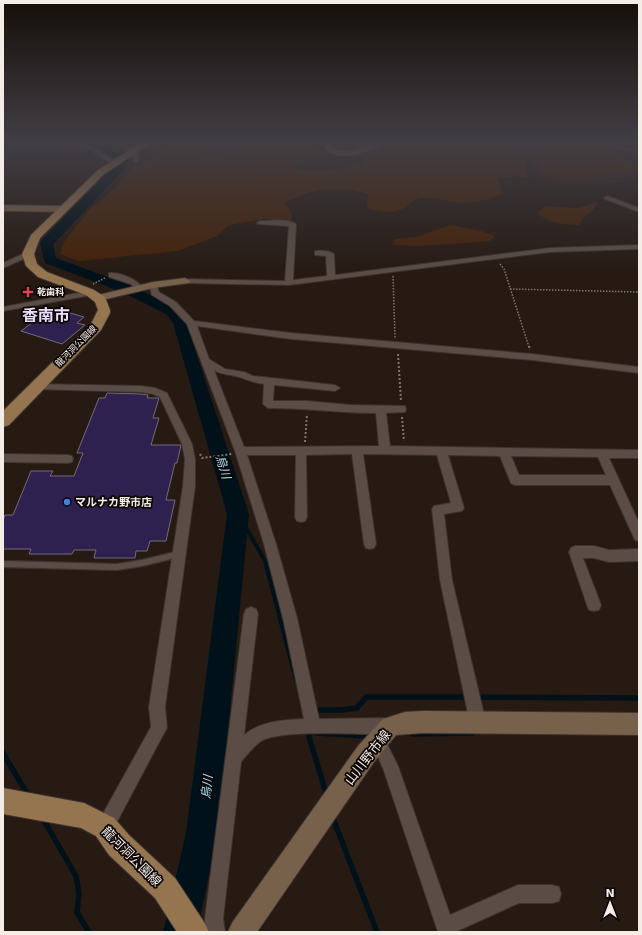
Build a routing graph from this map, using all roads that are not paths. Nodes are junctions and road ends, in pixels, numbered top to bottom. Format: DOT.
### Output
graph roads {
  1 [pos="88,185"];
  2 [pos="607,198"];
  3 [pos="3,208"];
  4 [pos="64,209"];
  5 [pos="639,210"];
  6 [pos="260,224"];
  7 [pos="639,247"];
  8 [pos="318,253"];
  9 [pos="25,255"];
  10 [pos="3,266"];
  11 [pos="109,276"];
  12 [pos="331,278"];
  13 [pos="185,281"];
  14 [pos="289,283"];
  15 [pos="153,285"];
  16 [pos="139,288"];
  17 [pos="95,293"];
  18 [pos="3,309"];
  19 [pos="191,323"];
  20 [pos="206,361"];
  21 [pos="639,370"];
  22 [pos="269,381"];
  23 [pos="35,387"];
  24 [pos="335,388"];
  25 [pos="381,409"];
  26 [pos="401,409"];
  27 [pos="3,421"];
  28 [pos="303,450"];
  29 [pos="357,450"];
  30 [pos="384,450"];
  31 [pos="441,451"];
  32 [pos="503,451"];
  33 [pos="240,452"];
  34 [pos="602,453"];
  35 [pos="639,454"];
  36 [pos="3,458"];
  37 [pos="68,459"];
  38 [pos="614,480"];
  39 [pos="301,517"];
  40 [pos="639,536"];
  41 [pos="370,544"];
  42 [pos="179,554"];
  43 [pos="639,555"];
  44 [pos="3,564"];
  45 [pos="594,605"];
  46 [pos="251,614"];
  47 [pos="478,723"];
  48 [pos="639,724"];
  49 [pos="313,727"];
  50 [pos="384,733"];
  51 [pos="232,760"];
  52 [pos="3,801"];
  53 [pos="105,827"];
  54 [pos="552,894"];
  55 [pos="444,930"];
  56 [pos="194,932"];
  57 [pos="215,932"];
  58 [pos="241,932"];
  1 -- 4 [label="main road"];
  2 -- 5 [label="street"];
  3 -- 4 [label="main road"];
  4 -- 9 [label="main road"];
  6 -- 14 [label="street"];
  7 -- 12 [label="street"];
  8 -- 12 [label="street"];
  9 -- 10 [label="street"];
  9 -- 17 [label="main road"];
  11 -- 16 [label="street"];
  12 -- 14 [label="street"];
  13 -- 14 [label="street"];
  13 -- 15 [label="main road"];
  15 -- 16 [label="main road"];
  15 -- 19 [label="street"];
  16 -- 17 [label="main road"];
  17 -- 18 [label="street"];
  17 -- 23 [label="main road, 龍河洞公園線"];
  19 -- 20 [label="street"];
  19 -- 21 [label="street"];
  20 -- 22 [label="street"];
  20 -- 33 [label="street"];
  22 -- 24 [label="street"];
  22 -- 25 [label="street"];
  23 -- 27 [label="main road, 龍河洞公園線"];
  23 -- 42 [label="street"];
  25 -- 26 [label="street"];
  25 -- 30 [label="street"];
  28 -- 29 [label="street"];
  28 -- 33 [label="street"];
  28 -- 39 [label="street"];
  29 -- 30 [label="street"];
  29 -- 41 [label="street"];
  30 -- 31 [label="street"];
  31 -- 32 [label="street"];
  31 -- 47 [label="street"];
  32 -- 34 [label="street"];
  32 -- 38 [label="street"];
  33 -- 49 [label="street"];
  34 -- 35 [label="street"];
  34 -- 38 [label="street"];
  36 -- 37 [label="street"];
  38 -- 40 [label="street"];
  42 -- 44 [label="lane"];
  42 -- 53 [label="street"];
  43 -- 45 [label="street"];
  46 -- 51 [label="street"];
  47 -- 48 [label="main road, 山川野市線"];
  47 -- 50 [label="main road, 山川野市線"];
  49 -- 50 [label="street"];
  49 -- 51 [label="street"];
  50 -- 55 [label="street"];
  50 -- 58 [label="main road, 山川野市線"];
  51 -- 57 [label="street"];
  52 -- 53 [label="main road, 龍河洞公園線"];
  53 -- 56 [label="main road, 龍河洞公園線"];
  54 -- 55 [label="street"];
}
